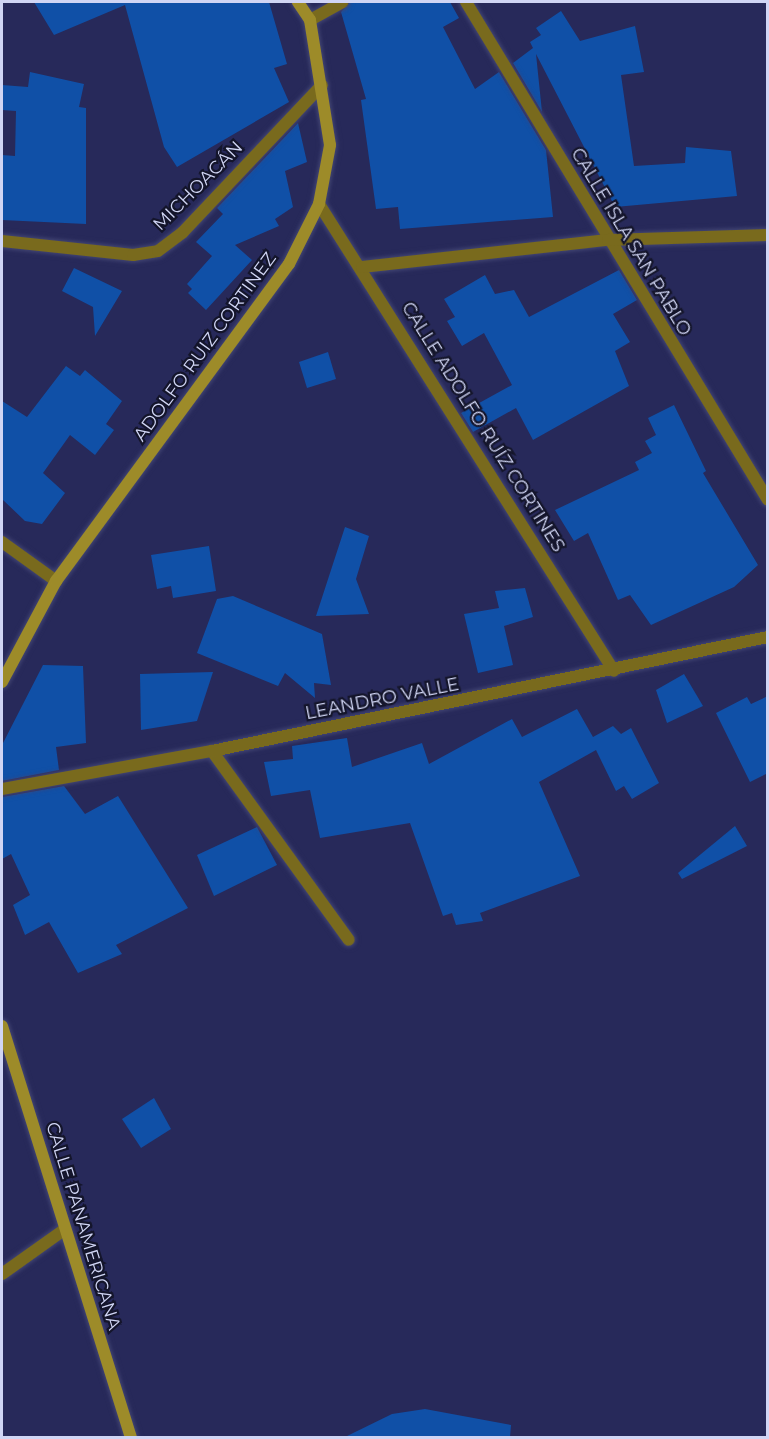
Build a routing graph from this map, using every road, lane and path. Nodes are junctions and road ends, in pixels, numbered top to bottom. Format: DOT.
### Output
graph roads {
  1 [pos="298,2"];
  2 [pos="342,2"];
  3 [pos="466,2"];
  4 [pos="310,20"];
  5 [pos="322,85"];
  6 [pos="319,204"];
  7 [pos="768,235"];
  8 [pos="608,240"];
  9 [pos="2,241"];
  10 [pos="362,267"];
  11 [pos="768,500"];
  12 [pos="2,542"];
  13 [pos="56,581"];
  14 [pos="768,637"];
  15 [pos="614,671"];
  16 [pos="2,682"];
  17 [pos="212,751"];
  18 [pos="2,789"];
  19 [pos="349,940"];
  20 [pos="2,1026"];
  21 [pos="65,1229"];
  22 [pos="2,1274"];
  23 [pos="126,1435"];
  1 -- 4 [label="main road, ADOLFO RUIZ CORTINEZ"];
  2 -- 4 [label="street"];
  3 -- 8 [label="street, CALLE ISLA SAN PABLO"];
  4 -- 5 [label="main road, ADOLFO RUIZ CORTINEZ"];
  5 -- 6 [label="main road, ADOLFO RUIZ CORTINEZ"];
  5 -- 9 [label="street, MICHOACÁN"];
  6 -- 10 [label="street, CALLE ADOLFO RUÍZ CORTINES"];
  6 -- 13 [label="main road, ADOLFO RUIZ CORTINEZ"];
  7 -- 8 [label="street"];
  8 -- 10 [label="street"];
  8 -- 11 [label="street, CALLE ISLA SAN PABLO"];
  10 -- 15 [label="street, CALLE ADOLFO RUÍZ CORTINES"];
  12 -- 13 [label="street"];
  13 -- 16 [label="main road, ADOLFO RUIZ CORTINEZ"];
  14 -- 15 [label="street, LEANDRO VALLE"];
  15 -- 17 [label="street, LEANDRO VALLE"];
  17 -- 18 [label="street, LEANDRO VALLE"];
  17 -- 19 [label="street"];
  20 -- 21 [label="main road, CALLE PANAMERICANA"];
  21 -- 22 [label="street"];
  21 -- 23 [label="main road, CALLE PANAMERICANA"];
}
